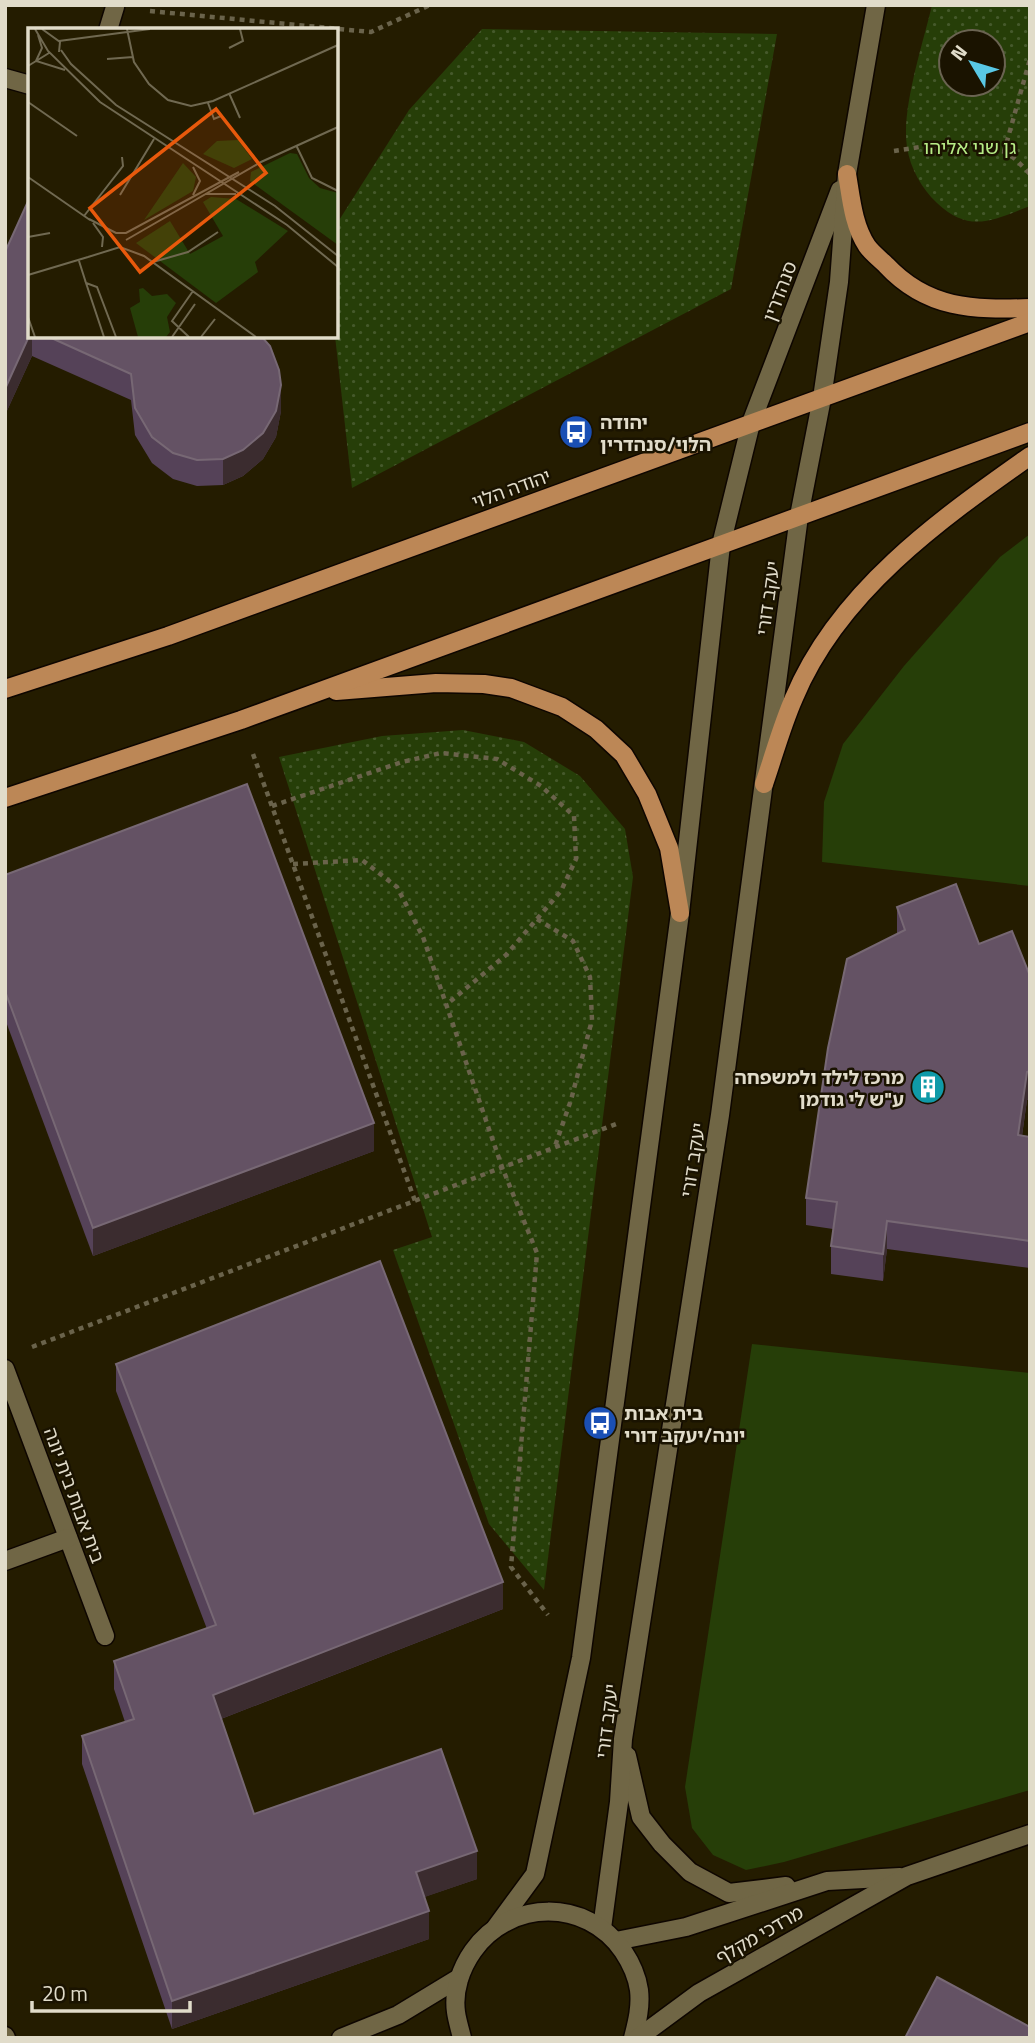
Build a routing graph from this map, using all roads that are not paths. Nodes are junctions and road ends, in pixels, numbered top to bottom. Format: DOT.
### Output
graph roads {
  1 [pos="876,5"];
  2 [pos="115,7"];
  3 [pos="109,28"];
  4 [pos="5,78"];
  5 [pos="28,84"];
  6 [pos="847,174"];
  7 [pos="1030,308"];
  8 [pos="1030,322"];
  9 [pos="821,398"];
  10 [pos="751,423"];
  11 [pos="1030,432"];
  12 [pos="1030,456"];
  13 [pos="799,516"];
  14 [pos="721,545"];
  15 [pos="5,689"];
  16 [pos="315,692"];
  17 [pos="764,784"];
  18 [pos="5,798"];
  19 [pos="680,914"];
  20 [pos="5,1369"];
  21 [pos="68,1538"];
  22 [pos="5,1561"];
  23 [pos="104,1636"];
  24 [pos="623,1739"];
  25 [pos="1030,1834"];
  26 [pos="907,1876"];
  27 [pos="827,1881"];
  28 [pos="496,1927"];
  29 [pos="602,1928"];
  30 [pos="615,1941"];
  31 [pos="459,1978"];
  32 [pos="341,2038"];
  33 [pos="462,2038"];
  34 [pos="633,2038"];
  35 [pos="638,2038"];
  1 -- 6 [label="street, סנהדרין"];
  2 -- 3 [label="street"];
  4 -- 5 [label="street"];
  6 -- 7 [label="main road"];
  6 -- 9 [label="street, סנהדרין"];
  6 -- 10 [label="street, סנהדרין"];
  8 -- 9 [label="main road, יהודה הלוי"];
  9 -- 10 [label="main road, יהודה הלוי"];
  9 -- 13 [label="street, יעקב דורי"];
  10 -- 14 [label="street, יעקב דורי"];
  10 -- 15 [label="main road, יהודה הלוי"];
  11 -- 13 [label="main road"];
  12 -- 17 [label="main road"];
  13 -- 14 [label="main road"];
  13 -- 17 [label="street, יעקב דורי"];
  14 -- 16 [label="main road"];
  14 -- 19 [label="street, יעקב דורי"];
  16 -- 18 [label="main road"];
  16 -- 19 [label="main road"];
  17 -- 24 [label="street, יעקב דורי"];
  19 -- 28 [label="street, יעקב דורי"];
  20 -- 21 [label="street, בית אבות בית יונה"];
  21 -- 22 [label="street"];
  21 -- 23 [label="street, בית אבות בית יונה"];
  24 -- 27 [label="street"];
  24 -- 29 [label="street, יעקב דורי"];
  25 -- 26 [label="street, מרדכי מקלף"];
  26 -- 27 [label="street, מרדכי מקלף"];
  26 -- 35 [label="street, מרדכי מקלף"];
  27 -- 30 [label="street, מרדכי מקלף"];
  28 -- 29 [label="street"];
  28 -- 31 [label="street, יעקב דורי"];
  29 -- 30 [label="street"];
  30 -- 34 [label="street"];
  31 -- 32 [label="street"];
  31 -- 33 [label="street"];
}
